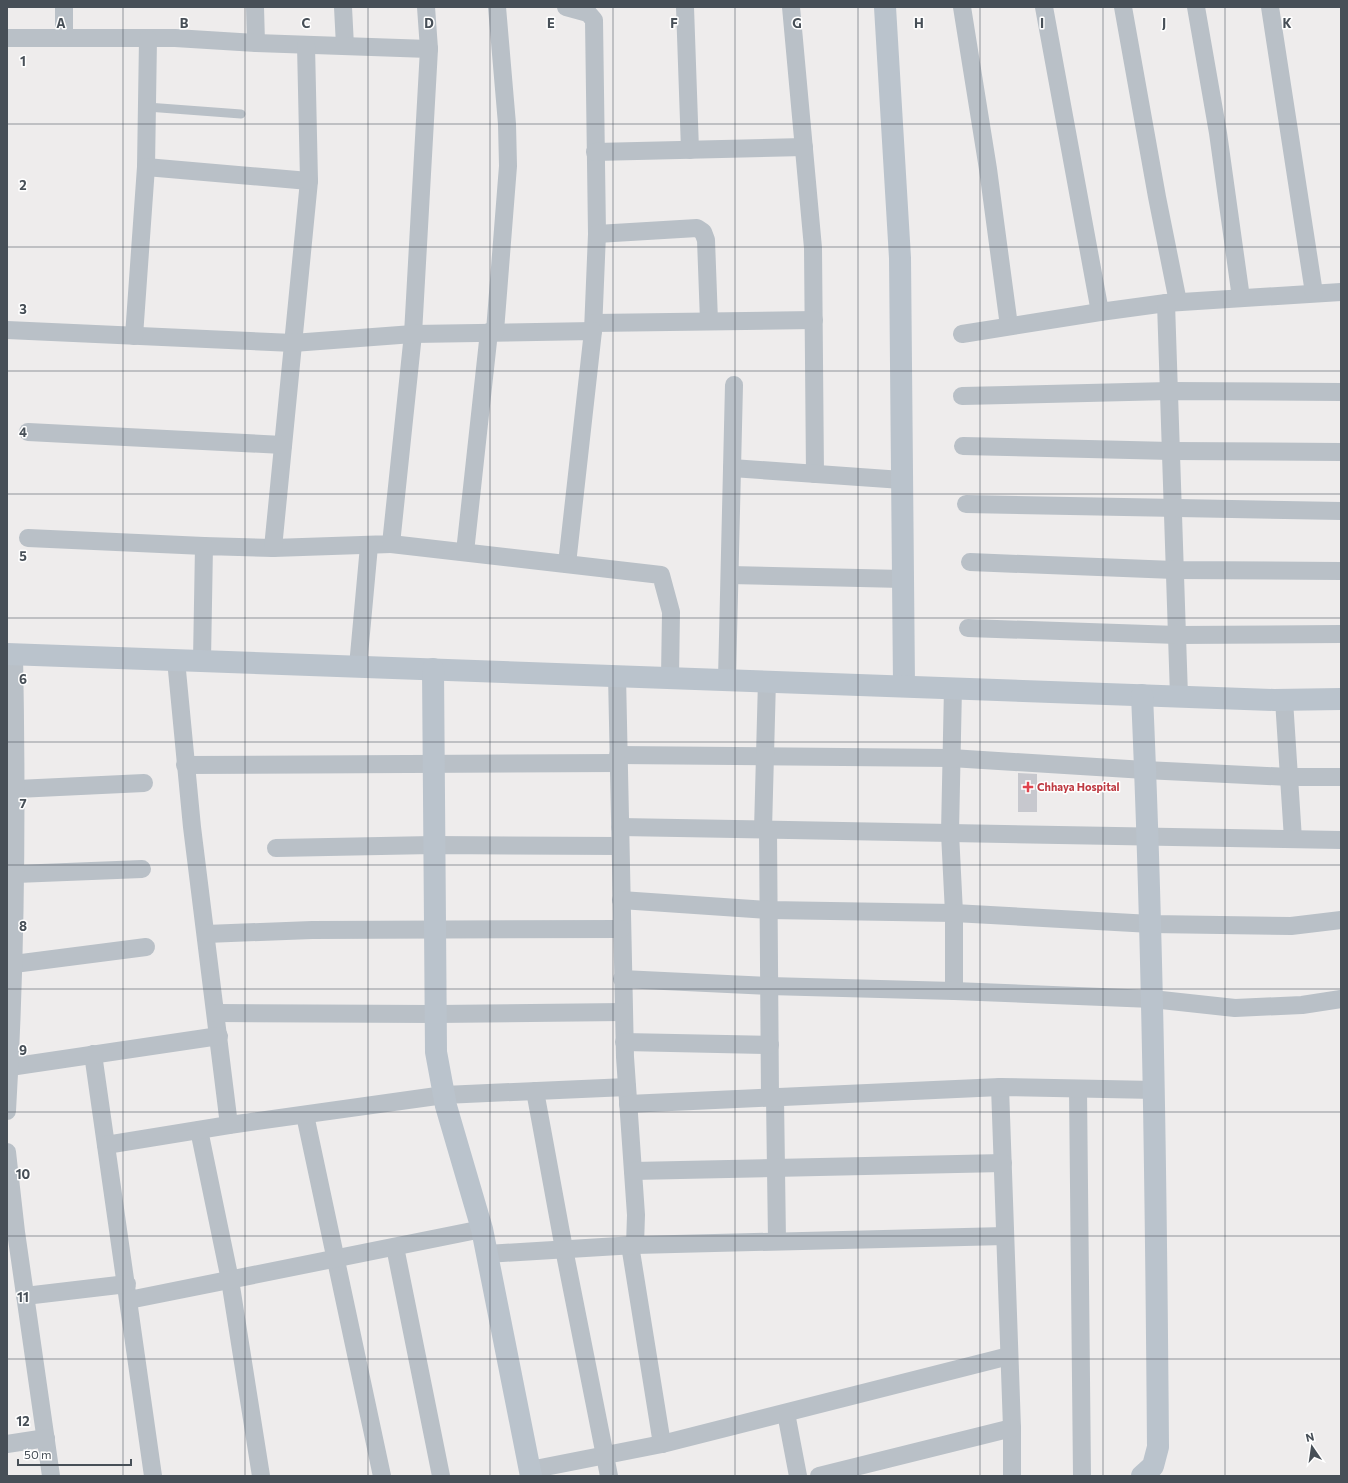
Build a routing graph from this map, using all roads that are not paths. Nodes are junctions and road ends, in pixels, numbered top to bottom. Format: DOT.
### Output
graph roads {
  1 [pos="64,7"];
  2 [pos="255,7"];
  3 [pos="343,7"];
  4 [pos="426,7"];
  5 [pos="497,7"];
  6 [pos="566,7"];
  7 [pos="685,7"];
  8 [pos="791,7"];
  9 [pos="885,7"];
  10 [pos="962,7"];
  11 [pos="1044,7"];
  12 [pos="1123,7"];
  13 [pos="1196,7"];
  14 [pos="1270,7"];
  15 [pos="7,38"];
  16 [pos="64,38"];
  17 [pos="148,39"];
  18 [pos="256,43"];
  19 [pos="306,45"];
  20 [pos="345,46"];
  21 [pos="429,50"];
  22 [pos="147,107"];
  23 [pos="241,114"];
  24 [pos="804,147"];
  25 [pos="690,150"];
  26 [pos="595,152"];
  27 [pos="146,167"];
  28 [pos="309,181"];
  29 [pos="597,234"];
  30 [pos="1341,292"];
  31 [pos="1314,293"];
  32 [pos="1241,298"];
  33 [pos="1172,303"];
  34 [pos="1100,312"];
  35 [pos="814,320"];
  36 [pos="709,322"];
  37 [pos="1009,326"];
  38 [pos="594,327"];
  39 [pos="7,330"];
  40 [pos="492,332"];
  41 [pos="413,334"];
  42 [pos="962,334"];
  43 [pos="134,336"];
  44 [pos="293,343"];
  45 [pos="734,385"];
  46 [pos="1169,392"];
  47 [pos="1341,392"];
  48 [pos="962,396"];
  49 [pos="28,432"];
  50 [pos="283,445"];
  51 [pos="963,446"];
  52 [pos="1171,450"];
  53 [pos="1341,452"];
  54 [pos="732,468"];
  55 [pos="815,474"];
  56 [pos="902,480"];
  57 [pos="966,504"];
  58 [pos="1172,508"];
  59 [pos="1341,511"];
  60 [pos="28,538"];
  61 [pos="392,544"];
  62 [pos="204,546"];
  63 [pos="369,546"];
  64 [pos="273,548"];
  65 [pos="465,552"];
  66 [pos="970,562"];
  67 [pos="567,564"];
  68 [pos="1174,570"];
  69 [pos="1341,571"];
  70 [pos="730,575"];
  71 [pos="903,579"];
  72 [pos="968,628"];
  73 [pos="1341,634"];
  74 [pos="1176,635"];
  75 [pos="11,654"];
  76 [pos="176,660"];
  77 [pos="202,660"];
  78 [pos="358,666"];
  79 [pos="433,668"];
  80 [pos="616,675"];
  81 [pos="670,677"];
  82 [pos="727,679"];
  83 [pos="767,680"];
  84 [pos="904,685"];
  85 [pos="953,687"];
  86 [pos="1142,695"];
  87 [pos="1179,696"];
  88 [pos="1341,699"];
  89 [pos="1284,700"];
  90 [pos="765,757"];
  91 [pos="951,758"];
  92 [pos="618,759"];
  93 [pos="433,764"];
  94 [pos="185,765"];
  95 [pos="1145,770"];
  96 [pos="1289,777"];
  97 [pos="1341,777"];
  98 [pos="144,783"];
  99 [pos="17,789"];
  100 [pos="620,828"];
  101 [pos="766,830"];
  102 [pos="950,833"];
  103 [pos="1148,836"];
  104 [pos="1293,839"];
  105 [pos="1341,840"];
  106 [pos="433,845"];
  107 [pos="620,846"];
  108 [pos="276,848"];
  109 [pos="142,869"];
  110 [pos="16,874"];
  111 [pos="621,900"];
  112 [pos="769,910"];
  113 [pos="954,913"];
  114 [pos="1341,920"];
  115 [pos="1151,924"];
  116 [pos="621,929"];
  117 [pos="434,930"];
  118 [pos="206,934"];
  119 [pos="146,947"];
  120 [pos="14,964"];
  121 [pos="622,979"];
  122 [pos="769,986"];
  123 [pos="954,990"];
  124 [pos="1152,998"];
  125 [pos="1341,999"];
  126 [pos="623,1012"];
  127 [pos="216,1013"];
  128 [pos="436,1014"];
  129 [pos="219,1036"];
  130 [pos="624,1042"];
  131 [pos="770,1045"];
  132 [pos="93,1054"];
  133 [pos="10,1067"];
  134 [pos="1000,1087"];
  135 [pos="1078,1089"];
  136 [pos="1155,1090"];
  137 [pos="535,1091"];
  138 [pos="444,1096"];
  139 [pos="628,1096"];
  140 [pos="772,1098"];
  141 [pos="7,1111"];
  142 [pos="305,1114"];
  143 [pos="229,1125"];
  144 [pos="199,1130"];
  145 [pos="106,1144"];
  146 [pos="7,1152"];
  147 [pos="1003,1163"];
  148 [pos="775,1168"];
  149 [pos="633,1171"];
  150 [pos="482,1229"];
  151 [pos="1005,1236"];
  152 [pos="777,1241"];
  153 [pos="633,1245"];
  154 [pos="395,1246"];
  155 [pos="564,1249"];
  156 [pos="487,1254"];
  157 [pos="337,1258"];
  158 [pos="230,1280"];
  159 [pos="128,1292"];
  160 [pos="25,1296"];
  161 [pos="1009,1356"];
  162 [pos="786,1413"];
  163 [pos="1012,1428"];
  164 [pos="46,1438"];
  165 [pos="7,1444"];
  166 [pos="662,1444"];
  167 [pos="605,1455"];
  168 [pos="530,1473"];
  169 [pos="52,1476"];
  170 [pos="153,1476"];
  171 [pos="261,1476"];
  172 [pos="382,1476"];
  173 [pos="441,1476"];
  174 [pos="609,1476"];
  175 [pos="798,1476"];
  176 [pos="818,1476"];
  177 [pos="1012,1476"];
  178 [pos="1082,1476"];
  179 [pos="1142,1476"];
  1 -- 16 [label="street"];
  2 -- 18 [label="street"];
  3 -- 20 [label="street"];
  4 -- 21 [label="street"];
  5 -- 40 [label="street"];
  6 -- 26 [label="street"];
  7 -- 25 [label="street"];
  8 -- 24 [label="street"];
  9 -- 56 [label="street"];
  10 -- 37 [label="street"];
  11 -- 34 [label="street"];
  12 -- 33 [label="street"];
  13 -- 32 [label="street"];
  14 -- 31 [label="street"];
  15 -- 16 [label="street"];
  16 -- 17 [label="street"];
  17 -- 18 [label="street"];
  17 -- 22 [label="street"];
  18 -- 19 [label="street"];
  19 -- 20 [label="street"];
  19 -- 28 [label="street"];
  20 -- 21 [label="street"];
  21 -- 41 [label="street"];
  22 -- 23 [label="lane"];
  22 -- 27 [label="street"];
  24 -- 25 [label="street"];
  24 -- 35 [label="street"];
  25 -- 26 [label="street"];
  26 -- 29 [label="street"];
  27 -- 28 [label="street"];
  27 -- 43 [label="street"];
  28 -- 44 [label="street"];
  29 -- 36 [label="street"];
  29 -- 38 [label="street"];
  30 -- 31 [label="street"];
  31 -- 32 [label="street"];
  32 -- 33 [label="street"];
  33 -- 34 [label="street"];
  33 -- 46 [label="street"];
  34 -- 37 [label="street"];
  35 -- 36 [label="street"];
  35 -- 55 [label="street"];
  36 -- 38 [label="street"];
  37 -- 42 [label="street"];
  38 -- 40 [label="street"];
  38 -- 67 [label="street"];
  39 -- 43 [label="street"];
  40 -- 41 [label="street"];
  40 -- 65 [label="street"];
  41 -- 44 [label="street"];
  41 -- 61 [label="street"];
  43 -- 44 [label="street"];
  44 -- 50 [label="street"];
  45 -- 54 [label="street"];
  46 -- 47 [label="street"];
  46 -- 48 [label="street"];
  46 -- 52 [label="street"];
  49 -- 50 [label="street"];
  50 -- 64 [label="street"];
  51 -- 52 [label="street"];
  52 -- 53 [label="street"];
  52 -- 58 [label="street"];
  54 -- 55 [label="street"];
  54 -- 70 [label="street"];
  55 -- 56 [label="street"];
  56 -- 71 [label="street"];
  57 -- 58 [label="street"];
  58 -- 59 [label="street"];
  58 -- 68 [label="street"];
  60 -- 62 [label="street"];
  61 -- 63 [label="street"];
  61 -- 65 [label="street"];
  62 -- 64 [label="street"];
  62 -- 77 [label="street"];
  63 -- 64 [label="street"];
  63 -- 78 [label="street"];
  65 -- 67 [label="street"];
  66 -- 68 [label="street"];
  67 -- 81 [label="street"];
  68 -- 69 [label="street"];
  68 -- 74 [label="street"];
  70 -- 71 [label="street"];
  70 -- 82 [label="street"];
  71 -- 84 [label="street"];
  72 -- 74 [label="street"];
  73 -- 74 [label="street"];
  74 -- 87 [label="street"];
  75 -- 76 [label="street"];
  75 -- 99 [label="street"];
  76 -- 77 [label="street"];
  76 -- 94 [label="street"];
  77 -- 78 [label="street"];
  78 -- 79 [label="street"];
  79 -- 80 [label="street"];
  79 -- 93 [label="street"];
  80 -- 81 [label="street"];
  80 -- 92 [label="street"];
  81 -- 82 [label="street"];
  82 -- 83 [label="street"];
  83 -- 84 [label="street"];
  83 -- 90 [label="street"];
  84 -- 85 [label="street"];
  85 -- 86 [label="street"];
  85 -- 91 [label="street"];
  86 -- 87 [label="street"];
  86 -- 95 [label="street"];
  87 -- 89 [label="street"];
  88 -- 89 [label="street"];
  89 -- 96 [label="street"];
  90 -- 91 [label="street"];
  90 -- 92 [label="street"];
  90 -- 101 [label="street"];
  91 -- 95 [label="street"];
  91 -- 102 [label="street"];
  92 -- 93 [label="street"];
  92 -- 100 [label="street"];
  93 -- 94 [label="street"];
  93 -- 106 [label="street"];
  94 -- 118 [label="street"];
  95 -- 96 [label="street"];
  95 -- 103 [label="street"];
  96 -- 97 [label="street"];
  96 -- 104 [label="street"];
  98 -- 99 [label="street"];
  99 -- 110 [label="street"];
  100 -- 101 [label="street"];
  100 -- 107 [label="street"];
  101 -- 102 [label="street"];
  101 -- 112 [label="street"];
  102 -- 103 [label="street"];
  102 -- 113 [label="street"];
  103 -- 104 [label="street"];
  103 -- 115 [label="street"];
  104 -- 105 [label="street"];
  106 -- 107 [label="street"];
  106 -- 108 [label="street"];
  106 -- 117 [label="street"];
  107 -- 111 [label="street"];
  109 -- 110 [label="street"];
  110 -- 120 [label="street"];
  111 -- 112 [label="street"];
  111 -- 116 [label="street"];
  112 -- 113 [label="street"];
  112 -- 122 [label="street"];
  113 -- 115 [label="street"];
  113 -- 123 [label="street"];
  114 -- 115 [label="street"];
  115 -- 124 [label="street"];
  116 -- 117 [label="street"];
  116 -- 121 [label="street"];
  117 -- 118 [label="street"];
  117 -- 128 [label="street"];
  118 -- 127 [label="street"];
  119 -- 120 [label="street"];
  120 -- 133 [label="street"];
  121 -- 122 [label="street"];
  121 -- 126 [label="street"];
  122 -- 123 [label="street"];
  122 -- 131 [label="street"];
  123 -- 124 [label="street"];
  124 -- 125 [label="street"];
  124 -- 136 [label="street"];
  126 -- 128 [label="street"];
  126 -- 130 [label="street"];
  127 -- 128 [label="street"];
  127 -- 129 [label="street"];
  128 -- 138 [label="street"];
  129 -- 132 [label="street"];
  129 -- 143 [label="street"];
  130 -- 131 [label="street"];
  130 -- 139 [label="street"];
  131 -- 140 [label="street"];
  132 -- 133 [label="street"];
  132 -- 145 [label="street"];
  133 -- 141 [label="street"];
  134 -- 135 [label="street"];
  134 -- 140 [label="street"];
  134 -- 147 [label="street"];
  135 -- 136 [label="street"];
  135 -- 178 [label="street"];
  136 -- 179 [label="street"];
  137 -- 138 [label="street"];
  137 -- 139 [label="street"];
  137 -- 155 [label="street"];
  138 -- 142 [label="street"];
  138 -- 150 [label="street"];
  139 -- 140 [label="street"];
  139 -- 149 [label="street"];
  140 -- 148 [label="street"];
  142 -- 143 [label="street"];
  142 -- 157 [label="street"];
  143 -- 144 [label="street"];
  144 -- 145 [label="street"];
  144 -- 158 [label="street"];
  145 -- 159 [label="street"];
  146 -- 160 [label="street"];
  147 -- 148 [label="street"];
  147 -- 151 [label="street"];
  148 -- 149 [label="street"];
  148 -- 152 [label="street"];
  149 -- 153 [label="street"];
  150 -- 154 [label="street"];
  150 -- 156 [label="street"];
  151 -- 152 [label="street"];
  151 -- 161 [label="street"];
  152 -- 153 [label="street"];
  153 -- 155 [label="street"];
  153 -- 166 [label="street"];
  154 -- 157 [label="street"];
  154 -- 173 [label="street"];
  155 -- 156 [label="street"];
  155 -- 167 [label="street"];
  156 -- 168 [label="street"];
  157 -- 158 [label="street"];
  157 -- 172 [label="street"];
  158 -- 159 [label="street"];
  158 -- 171 [label="street"];
  159 -- 160 [label="street"];
  159 -- 170 [label="street"];
  160 -- 164 [label="street"];
  161 -- 162 [label="street"];
  161 -- 163 [label="street"];
  162 -- 166 [label="street"];
  162 -- 175 [label="street"];
  163 -- 176 [label="street"];
  163 -- 177 [label="street"];
  164 -- 165 [label="street"];
  164 -- 169 [label="street"];
  166 -- 167 [label="street"];
  167 -- 168 [label="street"];
  167 -- 174 [label="street"];
}
